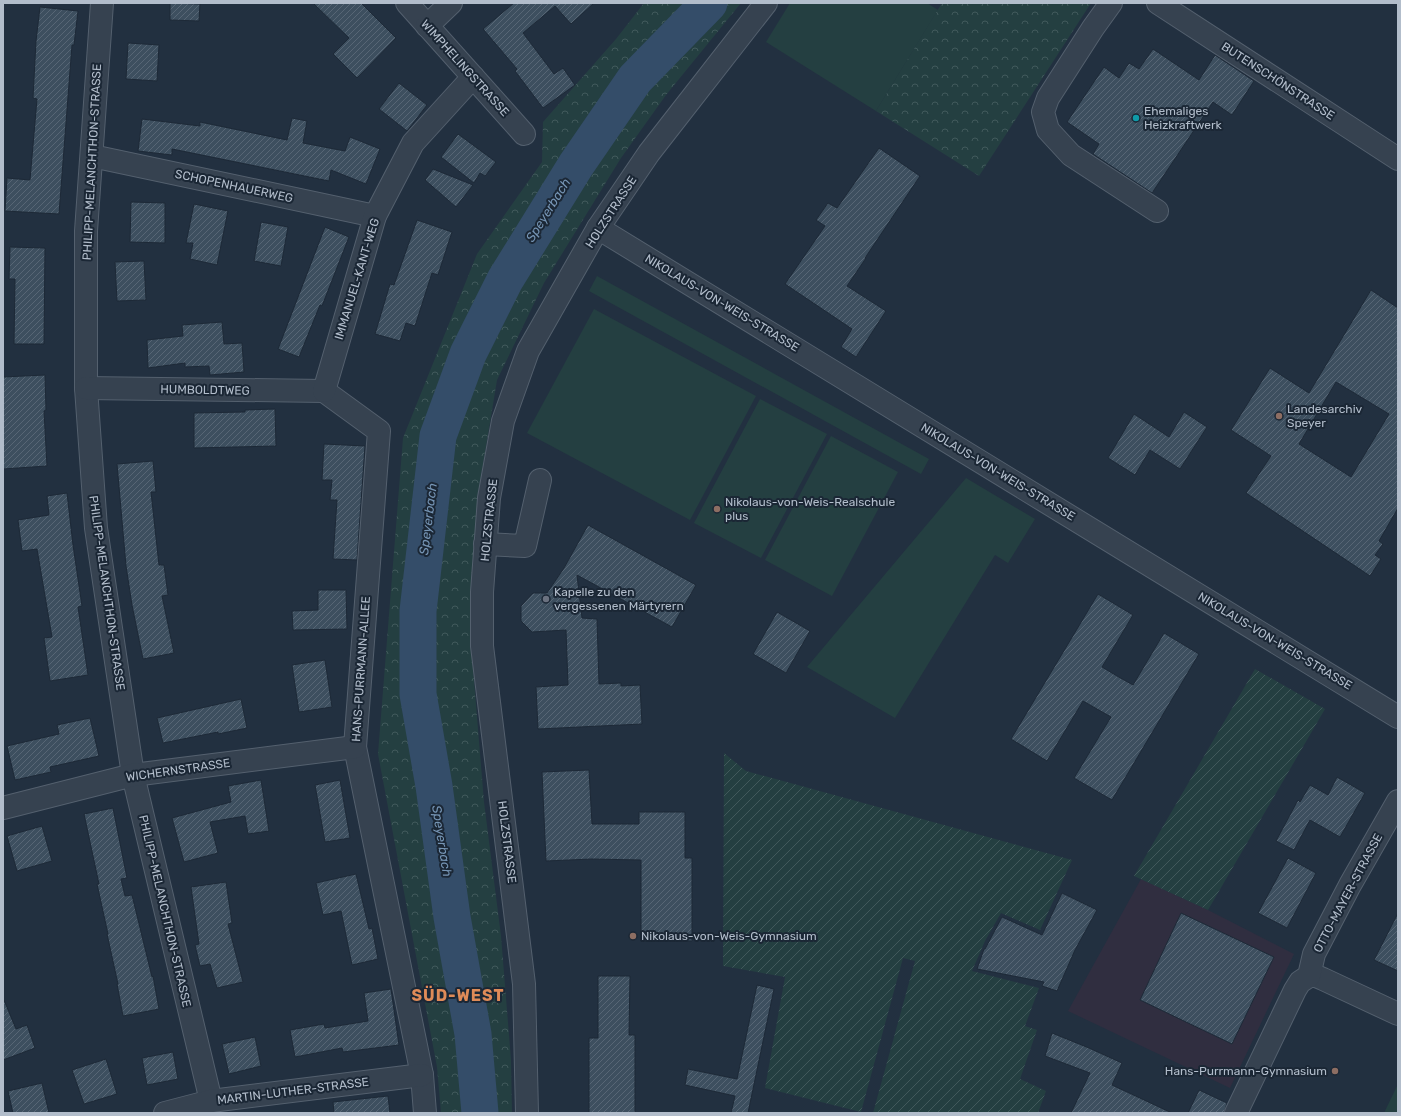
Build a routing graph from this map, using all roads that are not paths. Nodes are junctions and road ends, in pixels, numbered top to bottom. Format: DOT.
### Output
graph roads {
  1 [pos="102,3"];
  2 [pos="407,3"];
  3 [pos="451,3"];
  4 [pos="766,3"];
  5 [pos="1111,3"];
  6 [pos="1158,3"];
  7 [pos="427,26"];
  8 [pos="474,77"];
  9 [pos="524,134"];
  10 [pos="92,156"];
  11 [pos="1398,159"];
  12 [pos="1157,211"];
  13 [pos="375,216"];
  14 [pos="598,228"];
  15 [pos="86,388"];
  16 [pos="324,391"];
  17 [pos="540,480"];
  18 [pos="485,544"];
  19 [pos="1398,717"];
  20 [pos="355,747"];
  21 [pos="133,775"];
  22 [pos="1398,801"];
  23 [pos="3,808"];
  24 [pos="1309,976"];
  25 [pos="1398,1014"];
  26 [pos="422,1075"];
  27 [pos="211,1101"];
  28 [pos="165,1113"];
  29 [pos="425,1113"];
  30 [pos="526,1113"];
  31 [pos="1236,1113"];
  1 -- 10 [label="street, PHILIPP-MELANCHTHON-STRASSE"];
  2 -- 7 [label="street, WIMPHELINGSTRASSE"];
  3 -- 7 [label="street"];
  4 -- 14 [label="street, HOLZSTRASSE"];
  5 -- 12 [label="street"];
  6 -- 11 [label="street, BUTENSCHÖNSTRASSE"];
  7 -- 8 [label="street, WIMPHELINGSTRASSE"];
  8 -- 9 [label="street, WIMPHELINGSTRASSE"];
  8 -- 13 [label="street, IMMANUEL-KANT-WEG"];
  10 -- 13 [label="street, SCHOPENHAUERWEG"];
  10 -- 15 [label="street, PHILIPP-MELANCHTHON-STRASSE"];
  13 -- 16 [label="street, IMMANUEL-KANT-WEG"];
  14 -- 18 [label="street, HOLZSTRASSE"];
  14 -- 19 [label="street, NIKOLAUS-VON-WEIS-STRASSE"];
  15 -- 16 [label="street, HUMBOLDTWEG"];
  15 -- 21 [label="street, PHILIPP-MELANCHTHON-STRASSE"];
  16 -- 20 [label="street, HANS-PURRMANN-ALLEE"];
  17 -- 18 [label="street"];
  18 -- 30 [label="street, HOLZSTRASSE"];
  20 -- 21 [label="street, WICHERNSTRASSE"];
  20 -- 26 [label="street, HANS-PURRMANN-ALLEE"];
  21 -- 23 [label="street, WICHERNSTRASSE"];
  21 -- 27 [label="street, PHILIPP-MELANCHTHON-STRASSE"];
  22 -- 24 [label="street, OTTO-MAYER-STRASSE"];
  24 -- 25 [label="street"];
  24 -- 31 [label="street"];
  26 -- 27 [label="street, MARTIN-LUTHER-STRASSE"];
  26 -- 29 [label="street, HANS-PURRMANN-ALLEE"];
  27 -- 28 [label="street, MARTIN-LUTHER-STRASSE"];
}
